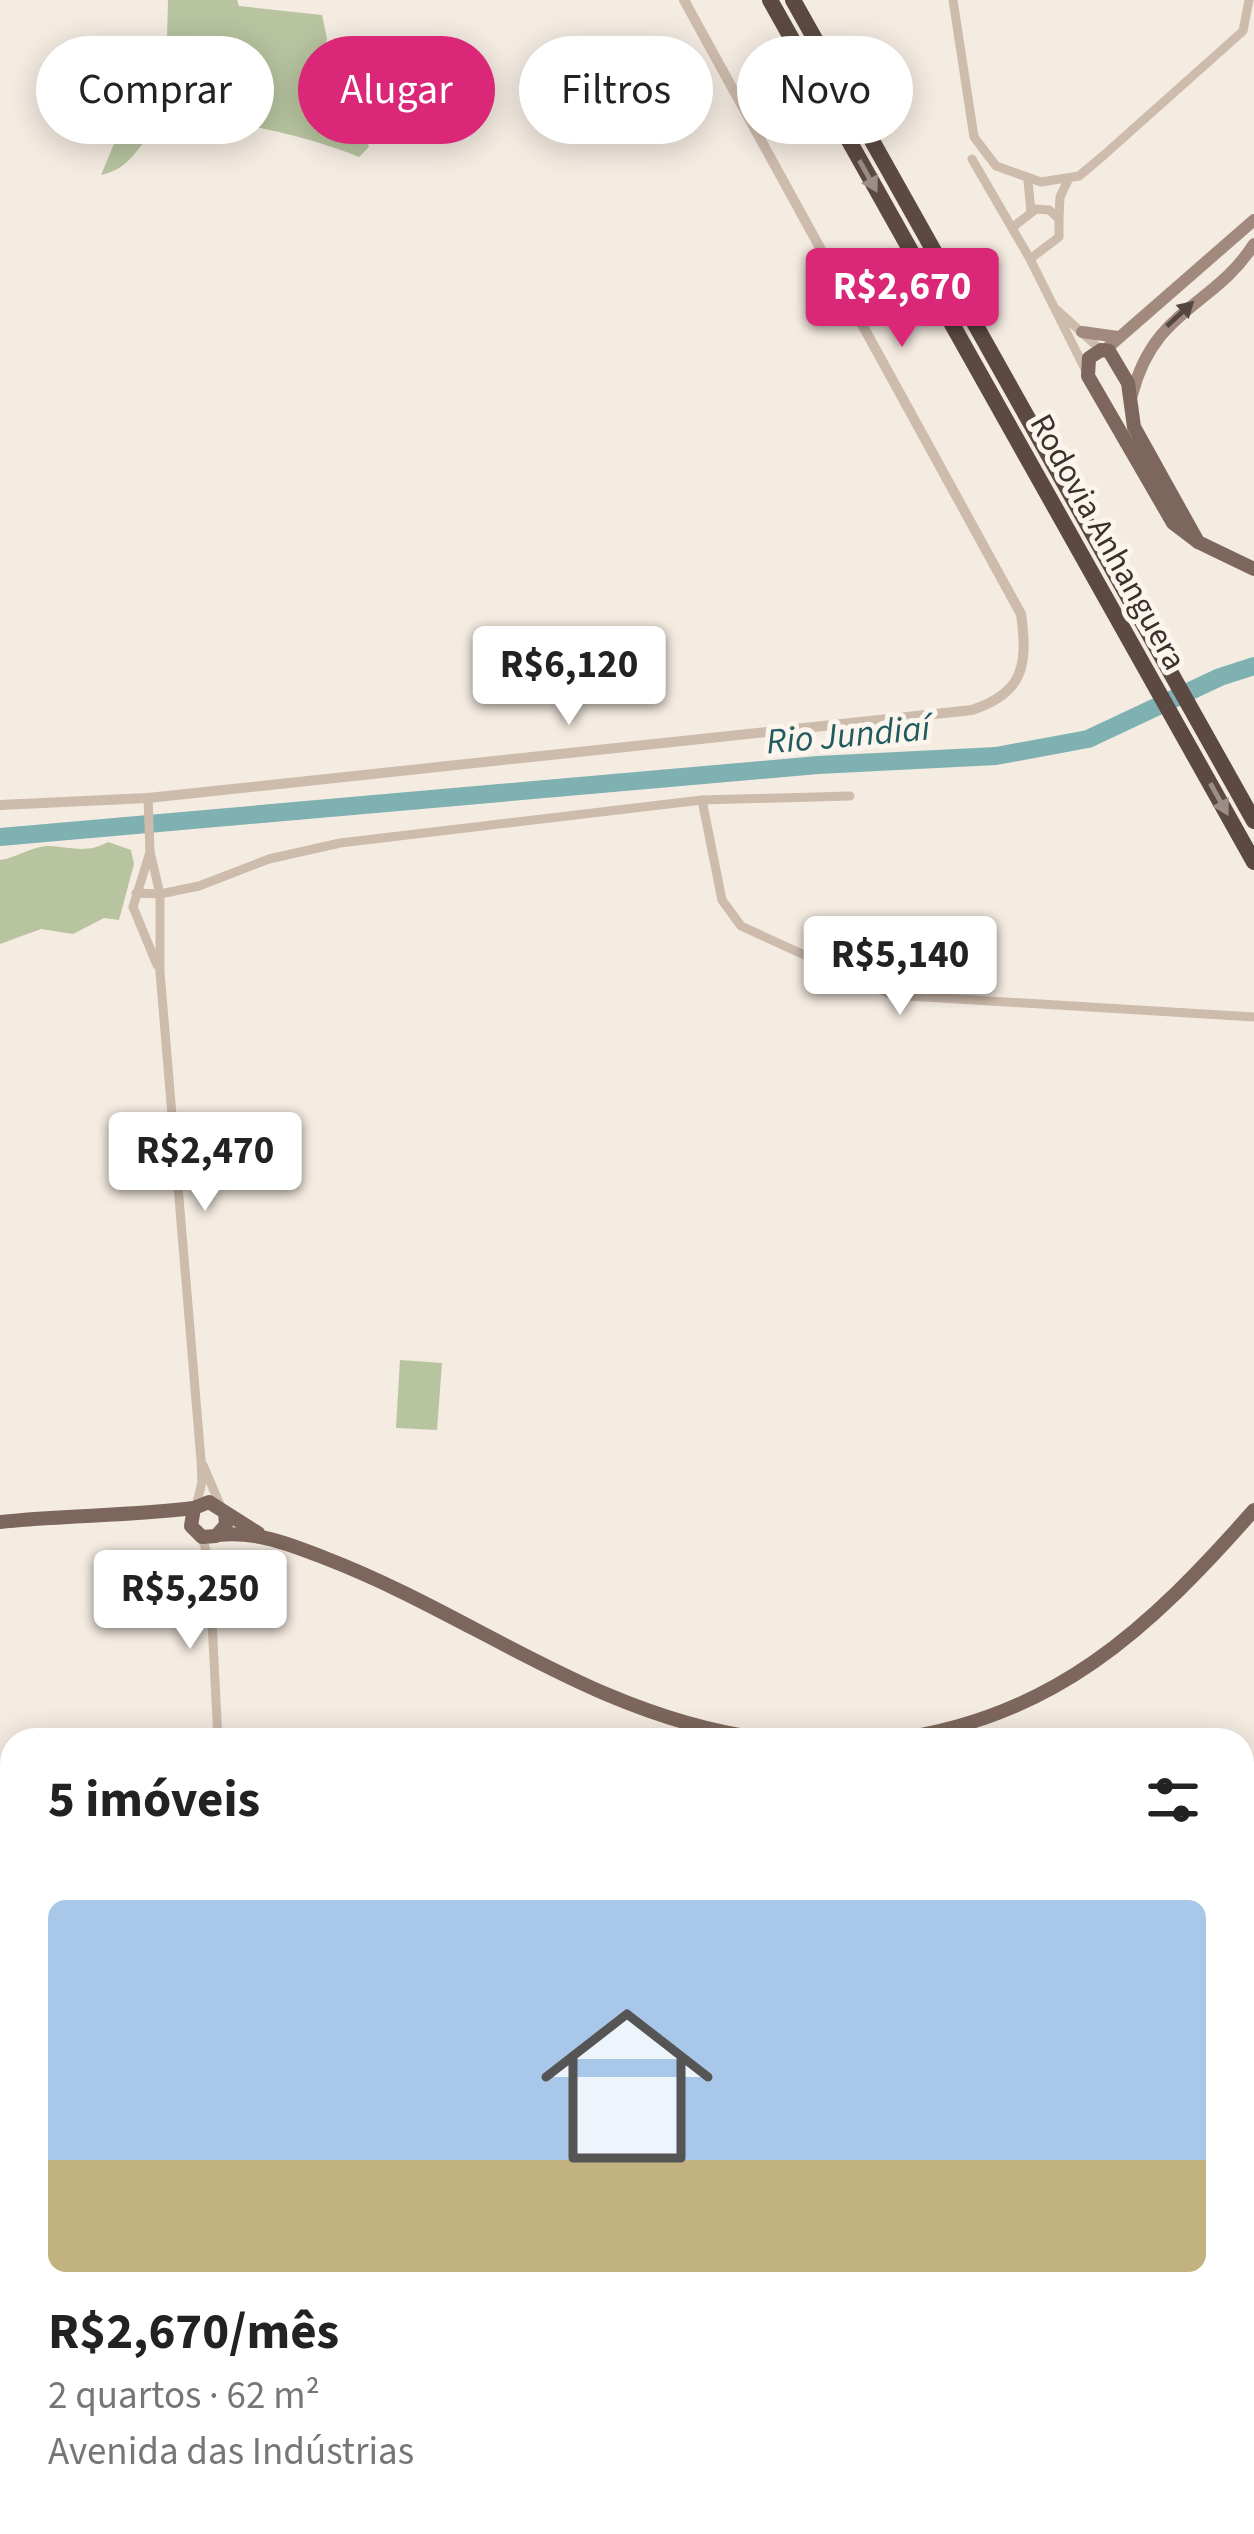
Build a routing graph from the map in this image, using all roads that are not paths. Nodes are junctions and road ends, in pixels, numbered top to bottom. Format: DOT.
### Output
graph roads {
  1 [pos="685,0"];
  2 [pos="770,0"];
  3 [pos="793,0"];
  4 [pos="953,0"];
  5 [pos="1249,0"];
  6 [pos="971,159"];
  7 [pos="1028,181"];
  8 [pos="1068,181"];
  9 [pos="1030,212"];
  10 [pos="1059,218"];
  11 [pos="1254,220"];
  12 [pos="1012,227"];
  13 [pos="1254,244"];
  14 [pos="1221,247"];
  15 [pos="1030,260"];
  16 [pos="1235,269"];
  17 [pos="1053,306"];
  18 [pos="1082,332"];
  19 [pos="1118,337"];
  20 [pos="1103,350"];
  21 [pos="1088,376"];
  22 [pos="1130,402"];
  23 [pos="1104,404"];
  24 [pos="1146,464"];
  25 [pos="1254,569"];
  26 [pos="1151,658"];
  27 [pos="850,796"];
  28 [pos="702,800"];
  29 [pos="148,804"];
  30 [pos="0,805"];
  31 [pos="1254,821"];
  32 [pos="150,849"];
  33 [pos="1254,862"];
  34 [pos="136,893"];
  35 [pos="160,894"];
  36 [pos="160,916"];
  37 [pos="136,917"];
  38 [pos="160,972"];
  39 [pos="1251,1019"];
  40 [pos="201,1460"];
  41 [pos="195,1507"];
  42 [pos="223,1509"];
  43 [pos="1254,1510"];
  44 [pos="149,1515"];
  45 [pos="0,1522"];
  46 [pos="208,1536"];
  47 [pos="263,1536"];
  48 [pos="217,1728"];
  49 [pos="706,1728"];
  50 [pos="943,1728"];
  1 -- 29 [label="street"];
  2 -- 26 [label="highway, Rodovia Anhanguera, one-way"];
  3 -- 26 [label="highway, Rodovia Anhanguera"];
  4 -- 7 [label="street"];
  5 -- 8 [label="street"];
  6 -- 12 [label="street"];
  7 -- 8 [label="street"];
  7 -- 9 [label="street"];
  8 -- 10 [label="street"];
  9 -- 10 [label="street"];
  9 -- 12 [label="street"];
  10 -- 15 [label="street"];
  11 -- 14 [label="main road"];
  12 -- 15 [label="street"];
  13 -- 16 [label="main road"];
  14 -- 16 [label="main road"];
  14 -- 19 [label="main road"];
  15 -- 17 [label="street"];
  22 -- 16 [label="main road, one-way"];
  17 -- 18 [label="street"];
  17 -- 21 [label="street"];
  18 -- 19 [label="main road"];
  18 -- 20 [label="street"];
  19 -- 20 [label="main road"];
  20 -- 21 [label="main road"];
  20 -- 22 [label="main road"];
  21 -- 23 [label="main road"];
  22 -- 23 [label="main road"];
  22 -- 24 [label="main road"];
  23 -- 24 [label="main road"];
  24 -- 25 [label="main road"];
  26 -- 31 [label="highway, Rodovia Anhanguera"];
  26 -- 33 [label="highway, Rodovia Anhanguera, one-way"];
  27 -- 28 [label="street"];
  28 -- 35 [label="street"];
  28 -- 39 [label="street"];
  29 -- 30 [label="street"];
  29 -- 32 [label="street"];
  32 -- 34 [label="street"];
  32 -- 35 [label="street"];
  34 -- 35 [label="street"];
  34 -- 37 [label="street"];
  35 -- 36 [label="street"];
  36 -- 37 [label="street"];
  36 -- 38 [label="street"];
  37 -- 38 [label="street"];
  38 -- 40 [label="street"];
  40 -- 41 [label="street"];
  40 -- 42 [label="street"];
  41 -- 42 [label="main road"];
  41 -- 44 [label="main road"];
  41 -- 46 [label="main road"];
  42 -- 46 [label="main road"];
  42 -- 47 [label="main road"];
  43 -- 50 [label="main road"];
  44 -- 45 [label="main road"];
  44 -- 46 [label="main road"];
  46 -- 47 [label="main road"];
  46 -- 48 [label="street"];
  47 -- 49 [label="main road"];
}
